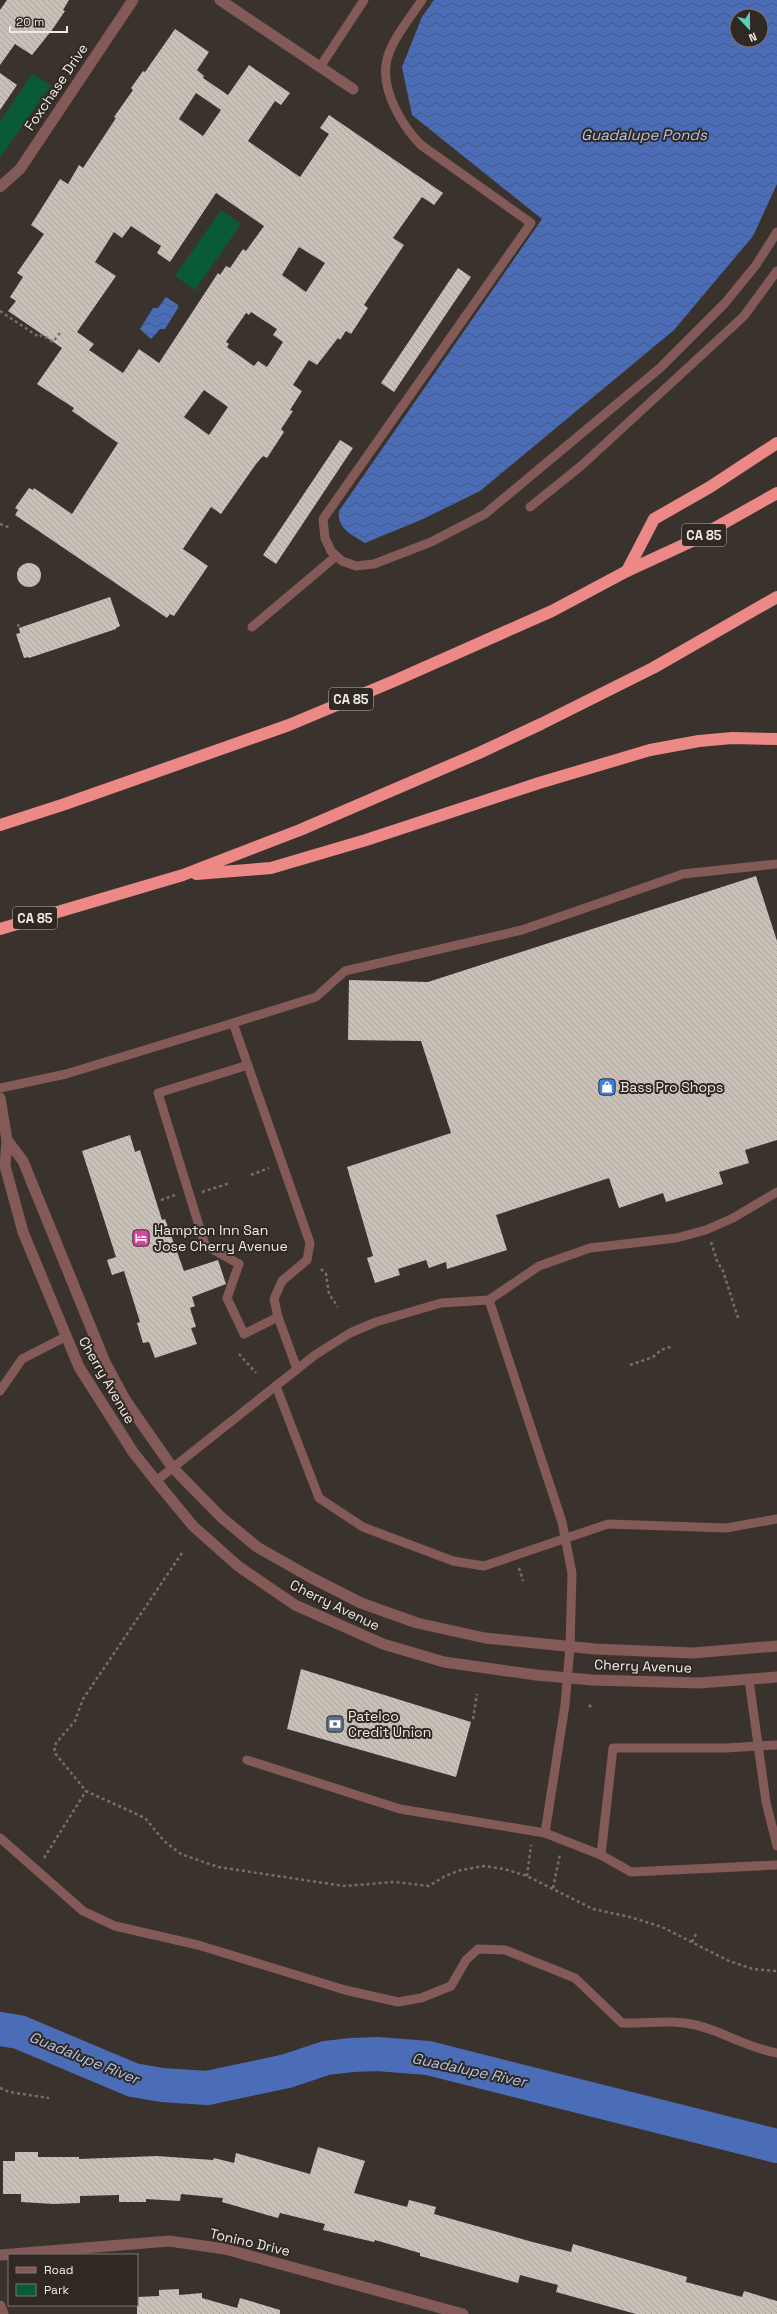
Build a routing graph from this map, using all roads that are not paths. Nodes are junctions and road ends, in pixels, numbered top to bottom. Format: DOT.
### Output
graph roads {
  1 [pos="132,0"];
  2 [pos="220,0"];
  3 [pos="364,0"];
  4 [pos="422,0"];
  5 [pos="320,67"];
  6 [pos="353,89"];
  7 [pos="0,187"];
  8 [pos="777,232"];
  9 [pos="777,272"];
  10 [pos="777,443"];
  11 [pos="777,493"];
  12 [pos="530,507"];
  13 [pos="335,557"];
  14 [pos="627,570"];
  15 [pos="777,597"];
  16 [pos="252,627"];
  17 [pos="777,739"];
  18 [pos="0,825"];
  19 [pos="777,864"];
  20 [pos="183,875"];
  21 [pos="0,929"];
  22 [pos="233,1023"];
  23 [pos="248,1065"];
  24 [pos="0,1088"];
  25 [pos="0,1098"];
  26 [pos="7,1140"];
  27 [pos="777,1192"];
  28 [pos="489,1300"];
  29 [pos="278,1317"];
  30 [pos="65,1337"];
  31 [pos="297,1369"];
  32 [pos="276,1386"];
  33 [pos="0,1392"];
  34 [pos="172,1467"];
  35 [pos="156,1481"];
  36 [pos="777,1519"];
  37 [pos="566,1537"];
  38 [pos="777,1646"];
  39 [pos="570,1647"];
  40 [pos="777,1677"];
  41 [pos="567,1678"];
  42 [pos="750,1680"];
  43 [pos="777,1745"];
  44 [pos="757,1746"];
  45 [pos="247,1760"];
  46 [pos="545,1833"];
  47 [pos="0,1838"];
  48 [pos="777,1846"];
  49 [pos="601,1855"];
  50 [pos="777,1865"];
  51 [pos="777,2053"];
  52 [pos="12,2254"];
  53 [pos="0,2306"];
  54 [pos="3,2314"];
  55 [pos="464,2314"];
  1 -- 7 [label="street, Foxchase Drive"];
  2 -- 5 [label="street"];
  3 -- 5 [label="lane"];
  4 -- 13 [label="lane"];
  5 -- 6 [label="street"];
  8 -- 13 [label="lane"];
  9 -- 12 [label="lane"];
  10 -- 14 [label="highway"];
  11 -- 14 [label="highway, CA 85"];
  13 -- 16 [label="lane"];
  14 -- 18 [label="highway, CA 85"];
  15 -- 20 [label="highway, CA 85"];
  17 -- 20 [label="highway"];
  19 -- 22 [label="lane"];
  20 -- 21 [label="highway, CA 85"];
  22 -- 23 [label="lane"];
  22 -- 24 [label="lane"];
  23 -- 29 [label="lane"];
  23 -- 29 [label="lane"];
  25 -- 26 [label="street, Cherry Avenue"];
  26 -- 30 [label="street, Cherry Avenue"];
  26 -- 34 [label="street, Cherry Avenue"];
  27 -- 28 [label="lane"];
  28 -- 31 [label="lane"];
  28 -- 37 [label="lane"];
  29 -- 31 [label="lane"];
  30 -- 33 [label="lane"];
  30 -- 35 [label="street, Cherry Avenue"];
  31 -- 32 [label="lane"];
  32 -- 34 [label="lane"];
  32 -- 37 [label="lane"];
  34 -- 35 [label="lane"];
  34 -- 39 [label="street, Cherry Avenue"];
  35 -- 41 [label="street, Cherry Avenue"];
  36 -- 37 [label="lane"];
  37 -- 39 [label="lane"];
  38 -- 39 [label="street, Cherry Avenue"];
  39 -- 41 [label="lane"];
  40 -- 42 [label="street, Cherry Avenue"];
  41 -- 42 [label="street, Cherry Avenue"];
  41 -- 46 [label="lane"];
  42 -- 44 [label="lane"];
  43 -- 44 [label="lane"];
  44 -- 48 [label="lane"];
  44 -- 49 [label="lane"];
  45 -- 46 [label="lane"];
  46 -- 49 [label="lane"];
  47 -- 51 [label="lane"];
  49 -- 50 [label="lane"];
  52 -- 55 [label="street, Tonino Drive"];
  53 -- 54 [label="street"];
}
